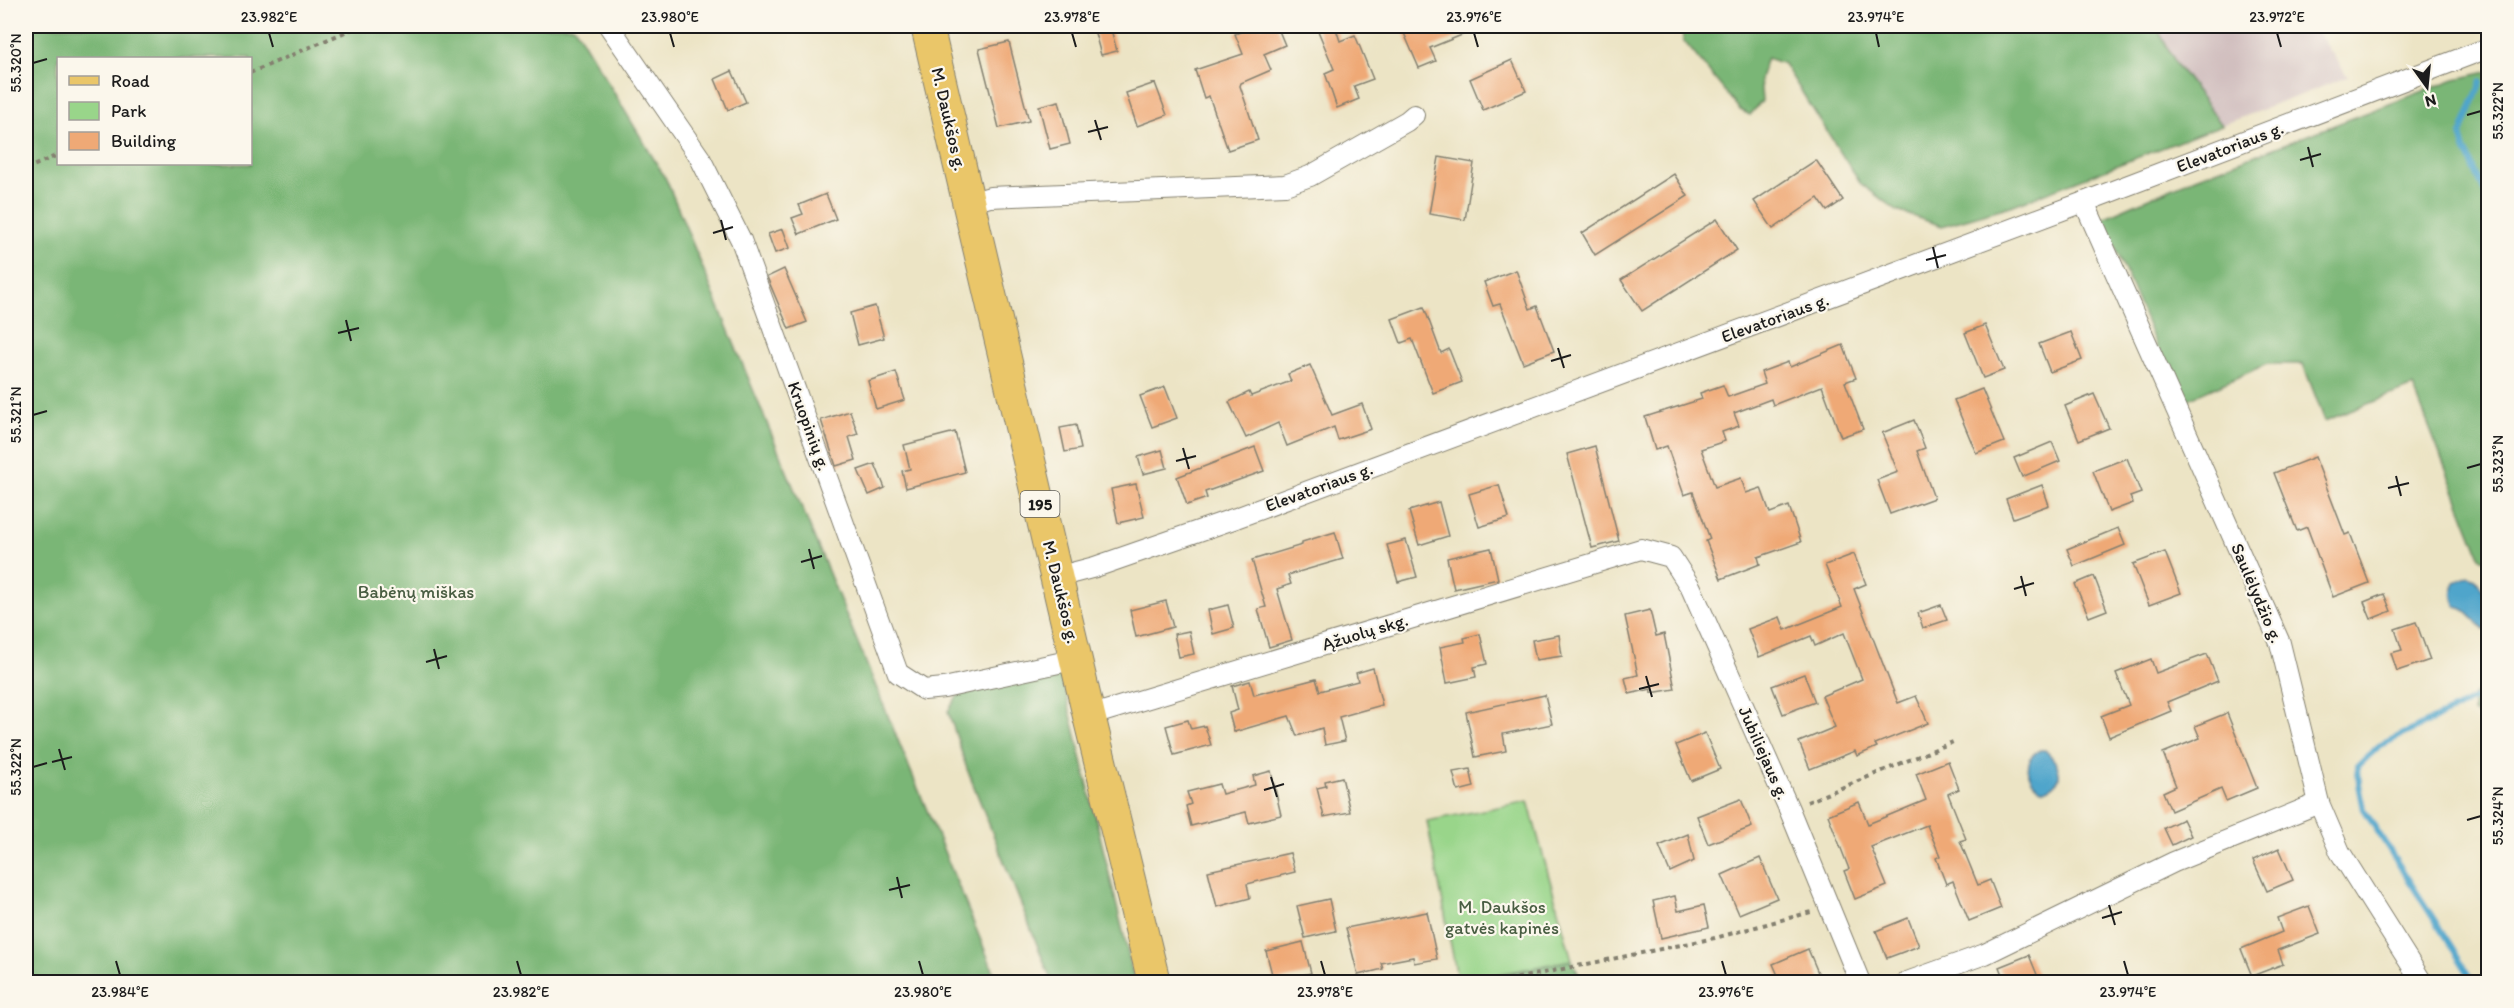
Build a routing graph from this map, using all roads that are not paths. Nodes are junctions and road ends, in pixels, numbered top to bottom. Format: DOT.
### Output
graph roads {
  1 [pos="609,26"];
  2 [pos="927,26"];
  3 [pos="2488,48"];
  4 [pos="1414,115"];
  5 [pos="2084,202"];
  6 [pos="969,203"];
  7 [pos="1641,549"];
  8 [pos="1057,578"];
  9 [pos="1077,658"];
  10 [pos="1089,716"];
  11 [pos="2319,803"];
  12 [pos="1154,982"];
  13 [pos="1860,982"];
  14 [pos="1907,982"];
  15 [pos="2422,982"];
  1 -- 9 [label="street, Kruopinių g."];
  2 -- 6 [label="main road, M. Daukšos g. / 195"];
  3 -- 5 [label="street, Elevatoriaus g."];
  4 -- 6 [label="street"];
  5 -- 8 [label="street, Elevatoriaus g."];
  5 -- 11 [label="street, Saulėlydžio g."];
  6 -- 8 [label="main road, M. Daukšos g. / 195"];
  7 -- 10 [label="street, Ąžuolų skg."];
  7 -- 13 [label="street, Jubiliejaus g."];
  8 -- 9 [label="main road, M. Daukšos g. / 195"];
  9 -- 10 [label="main road, M. Daukšos g. / 195"];
  10 -- 12 [label="main road, M. Daukšos g. / 195"];
  11 -- 14 [label="street"];
  11 -- 15 [label="street, Saulėlydžio g."];
}
